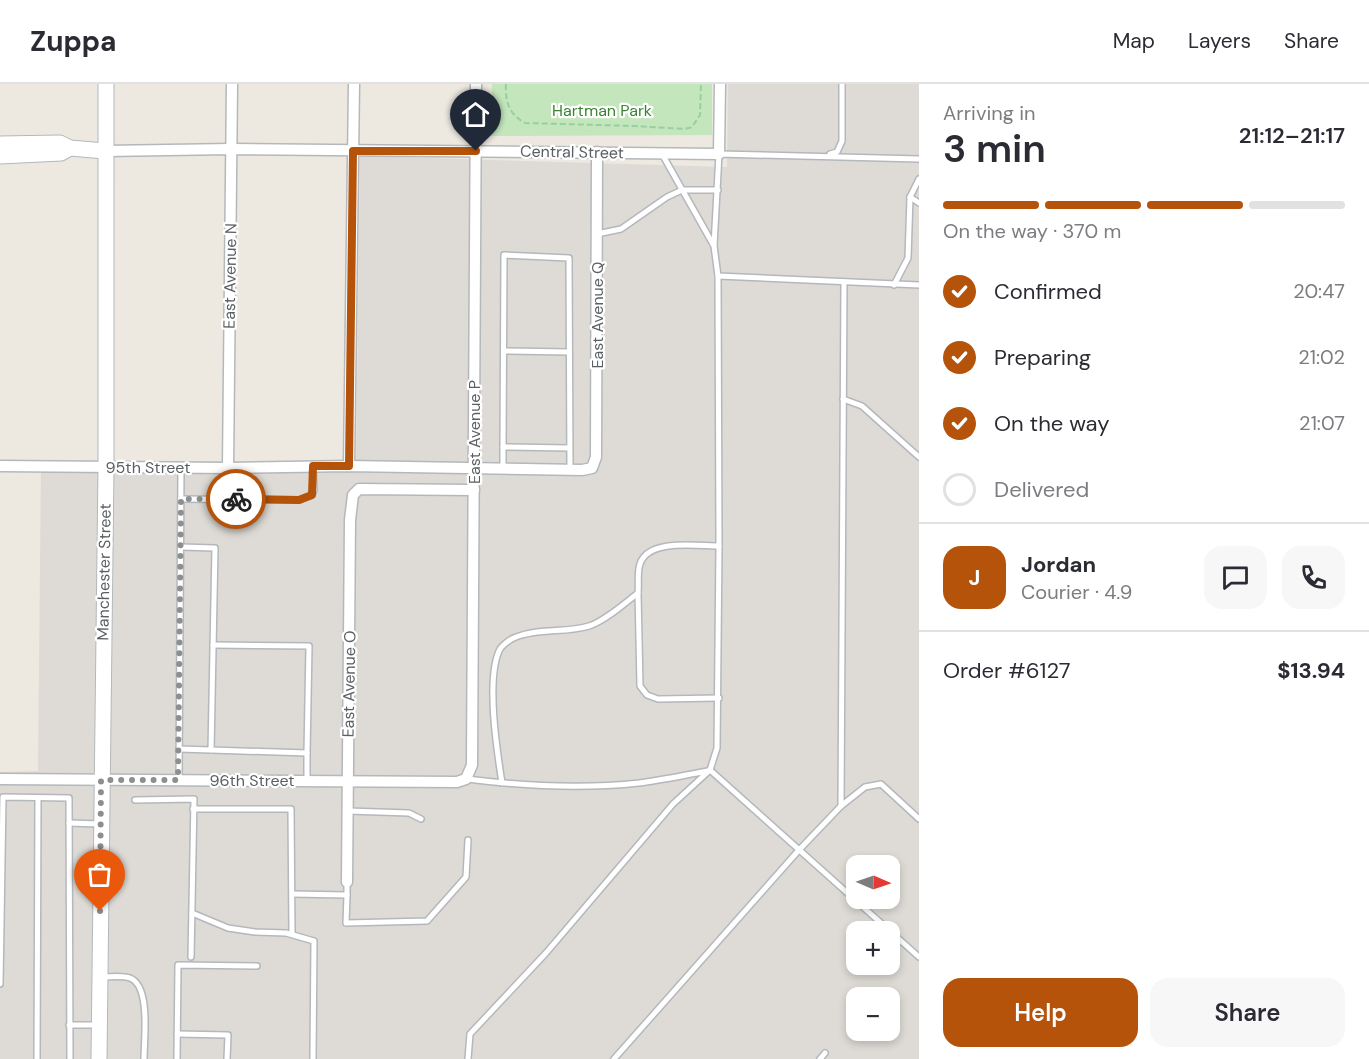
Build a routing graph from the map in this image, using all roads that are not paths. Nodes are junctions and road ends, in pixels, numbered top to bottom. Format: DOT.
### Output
graph roads {
  1 [pos="106,84"];
  2 [pos="232,84"];
  3 [pos="354,84"];
  4 [pos="476,84"];
  5 [pos="720,84"];
  6 [pos="842,84"];
  7 [pos="0,144"];
  8 [pos="70,148"];
  9 [pos="231,149"];
  10 [pos="105,151"];
  11 [pos="353,151"];
  12 [pos="476,151"];
  13 [pos="597,152"];
  14 [pos="661,153"];
  15 [pos="719,154"];
  16 [pos="0,156"];
  17 [pos="822,156"];
  18 [pos="919,159"];
  19 [pos="919,179"];
  20 [pos="682,190"];
  21 [pos="718,190"];
  22 [pos="910,197"];
  23 [pos="919,203"];
  24 [pos="597,234"];
  25 [pos="714,246"];
  26 [pos="718,276"];
  27 [pos="844,282"];
  28 [pos="894,285"];
  29 [pos="919,285"];
  30 [pos="504,351"];
  31 [pos="569,352"];
  32 [pos="843,399"];
  33 [pos="503,447"];
  34 [pos="569,448"];
  35 [pos="919,457"];
  36 [pos="0,466"];
  37 [pos="313,466"];
  38 [pos="349,466"];
  39 [pos="106,467"];
  40 [pos="182,467"];
  41 [pos="228,468"];
  42 [pos="384,468"];
  43 [pos="474,469"];
  44 [pos="503,469"];
  45 [pos="570,470"];
  46 [pos="584,470"];
  47 [pos="383,489"];
  48 [pos="474,490"];
  49 [pos="181,499"];
  50 [pos="719,546"];
  51 [pos="181,547"];
  52 [pos="638,592"];
  53 [pos="213,645"];
  54 [pos="719,698"];
  55 [pos="179,749"];
  56 [pos="211,750"];
  57 [pos="307,753"];
  58 [pos="710,770"];
  59 [pos="0,779"];
  60 [pos="466,779"];
  61 [pos="101,780"];
  62 [pos="178,780"];
  63 [pos="308,781"];
  64 [pos="348,781"];
  65 [pos="502,783"];
  66 [pos="38,798"];
  67 [pos="135,800"];
  68 [pos="841,806"];
  69 [pos="193,809"];
  70 [pos="348,810"];
  71 [pos="421,819"];
  72 [pos="919,819"];
  73 [pos="69,823"];
  74 [pos="101,824"];
  75 [pos="1,826"];
  76 [pos="468,840"];
  77 [pos="799,850"];
  78 [pos="347,882"];
  79 [pos="292,894"];
  80 [pos="347,895"];
  81 [pos="192,913"];
  82 [pos="292,934"];
  83 [pos="918,953"];
  84 [pos="191,957"];
  85 [pos="257,966"];
  86 [pos="100,977"];
  87 [pos="0,984"];
  88 [pos="69,1025"];
  89 [pos="99,1025"];
  90 [pos="177,1034"];
  91 [pos="825,1053"];
  92 [pos="37,1059"];
  93 [pos="70,1059"];
  94 [pos="99,1059"];
  95 [pos="144,1059"];
  96 [pos="177,1059"];
  97 [pos="227,1059"];
  98 [pos="313,1059"];
  99 [pos="468,1059"];
  100 [pos="614,1059"];
  101 [pos="820,1059"];
  1 -- 10 [label="street, Manchester Street"];
  2 -- 9 [label="street, East Avenue N"];
  3 -- 11 [label="street"];
  4 -- 12 [label="street, East Avenue P"];
  5 -- 15 [label="street"];
  6 -- 17 [label="lane"];
  7 -- 8 [label="street, Central Street"];
  8 -- 10 [label="street, Central Street"];
  8 -- 16 [label="street, Central Street"];
  9 -- 10 [label="street, Central Street"];
  9 -- 11 [label="street, Central Street"];
  9 -- 41 [label="street, East Avenue N"];
  10 -- 39 [label="street, Manchester Street"];
  11 -- 12 [label="street, Central Street"];
  11 -- 38 [label="street"];
  12 -- 13 [label="street, Central Street"];
  12 -- 43 [label="street, East Avenue P"];
  13 -- 14 [label="street, Central Street"];
  13 -- 24 [label="street, East Avenue Q"];
  14 -- 15 [label="street, Central Street"];
  14 -- 20 [label="lane"];
  15 -- 17 [label="lane, Central Street"];
  15 -- 21 [label="lane"];
  17 -- 18 [label="lane, Central Street"];
  19 -- 22 [label="lane"];
  20 -- 21 [label="lane"];
  20 -- 24 [label="lane"];
  20 -- 25 [label="lane"];
  21 -- 25 [label="lane"];
  22 -- 23 [label="lane"];
  22 -- 28 [label="lane"];
  24 -- 46 [label="street, East Avenue Q"];
  25 -- 26 [label="lane"];
  26 -- 27 [label="lane"];
  26 -- 50 [label="lane"];
  27 -- 28 [label="lane"];
  27 -- 32 [label="lane"];
  28 -- 29 [label="lane"];
  30 -- 31 [label="lane"];
  30 -- 31 [label="lane"];
  30 -- 33 [label="lane"];
  31 -- 34 [label="lane"];
  32 -- 35 [label="lane"];
  32 -- 68 [label="lane"];
  33 -- 34 [label="lane"];
  33 -- 44 [label="lane"];
  34 -- 45 [label="lane"];
  36 -- 39 [label="street, 95th Street"];
  37 -- 38 [label="street, 95th Street"];
  37 -- 41 [label="street, 95th Street"];
  37 -- 49 [label="lane"];
  38 -- 42 [label="street, 95th Street"];
  39 -- 40 [label="street, 95th Street"];
  39 -- 61 [label="street, Manchester Street"];
  40 -- 41 [label="street, 95th Street"];
  40 -- 49 [label="lane"];
  42 -- 43 [label="street, 95th Street"];
  42 -- 47 [label="street"];
  43 -- 44 [label="street, 95th Street"];
  43 -- 48 [label="street, East Avenue P"];
  44 -- 45 [label="street, 95th Street"];
  45 -- 46 [label="street, 95th Street"];
  47 -- 48 [label="street"];
  47 -- 64 [label="street, East Avenue O"];
  48 -- 60 [label="street, East Avenue P"];
  49 -- 51 [label="lane"];
  50 -- 52 [label="lane"];
  50 -- 54 [label="lane"];
  51 -- 53 [label="lane"];
  51 -- 55 [label="lane"];
  52 -- 54 [label="lane"];
  52 -- 65 [label="lane"];
  53 -- 56 [label="lane"];
  53 -- 57 [label="lane"];
  54 -- 58 [label="lane"];
  55 -- 56 [label="lane"];
  55 -- 62 [label="lane"];
  56 -- 57 [label="lane"];
  57 -- 63 [label="lane"];
  58 -- 65 [label="lane"];
  58 -- 77 [label="lane"];
  58 -- 99 [label="lane"];
  59 -- 61 [label="street, 96th Street"];
  60 -- 64 [label="street, 96th Street"];
  60 -- 65 [label="lane"];
  61 -- 62 [label="street, 96th Street"];
  61 -- 74 [label="street, Manchester Street"];
  62 -- 63 [label="street, 96th Street"];
  63 -- 64 [label="street, 96th Street"];
  64 -- 70 [label="street, East Avenue O"];
  66 -- 73 [label="lane"];
  66 -- 75 [label="lane"];
  66 -- 92 [label="lane"];
  67 -- 69 [label="lane"];
  68 -- 72 [label="lane"];
  68 -- 77 [label="lane"];
  69 -- 79 [label="lane"];
  69 -- 81 [label="lane"];
  70 -- 71 [label="lane"];
  70 -- 78 [label="street, East Avenue O"];
  73 -- 74 [label="lane"];
  73 -- 88 [label="lane"];
  74 -- 86 [label="street, Manchester Street"];
  75 -- 87 [label="lane"];
  76 -- 80 [label="lane"];
  77 -- 83 [label="lane"];
  77 -- 100 [label="lane"];
  78 -- 80 [label="lane"];
  79 -- 80 [label="lane"];
  79 -- 82 [label="lane"];
  81 -- 82 [label="lane"];
  81 -- 84 [label="lane"];
  82 -- 98 [label="lane"];
  85 -- 90 [label="lane"];
  86 -- 89 [label="street, Manchester Street"];
  86 -- 95 [label="lane"];
  88 -- 89 [label="lane"];
  88 -- 93 [label="lane"];
  89 -- 94 [label="street, Manchester Street"];
  90 -- 96 [label="lane"];
  90 -- 97 [label="lane"];
  91 -- 101 [label="lane"];
}
